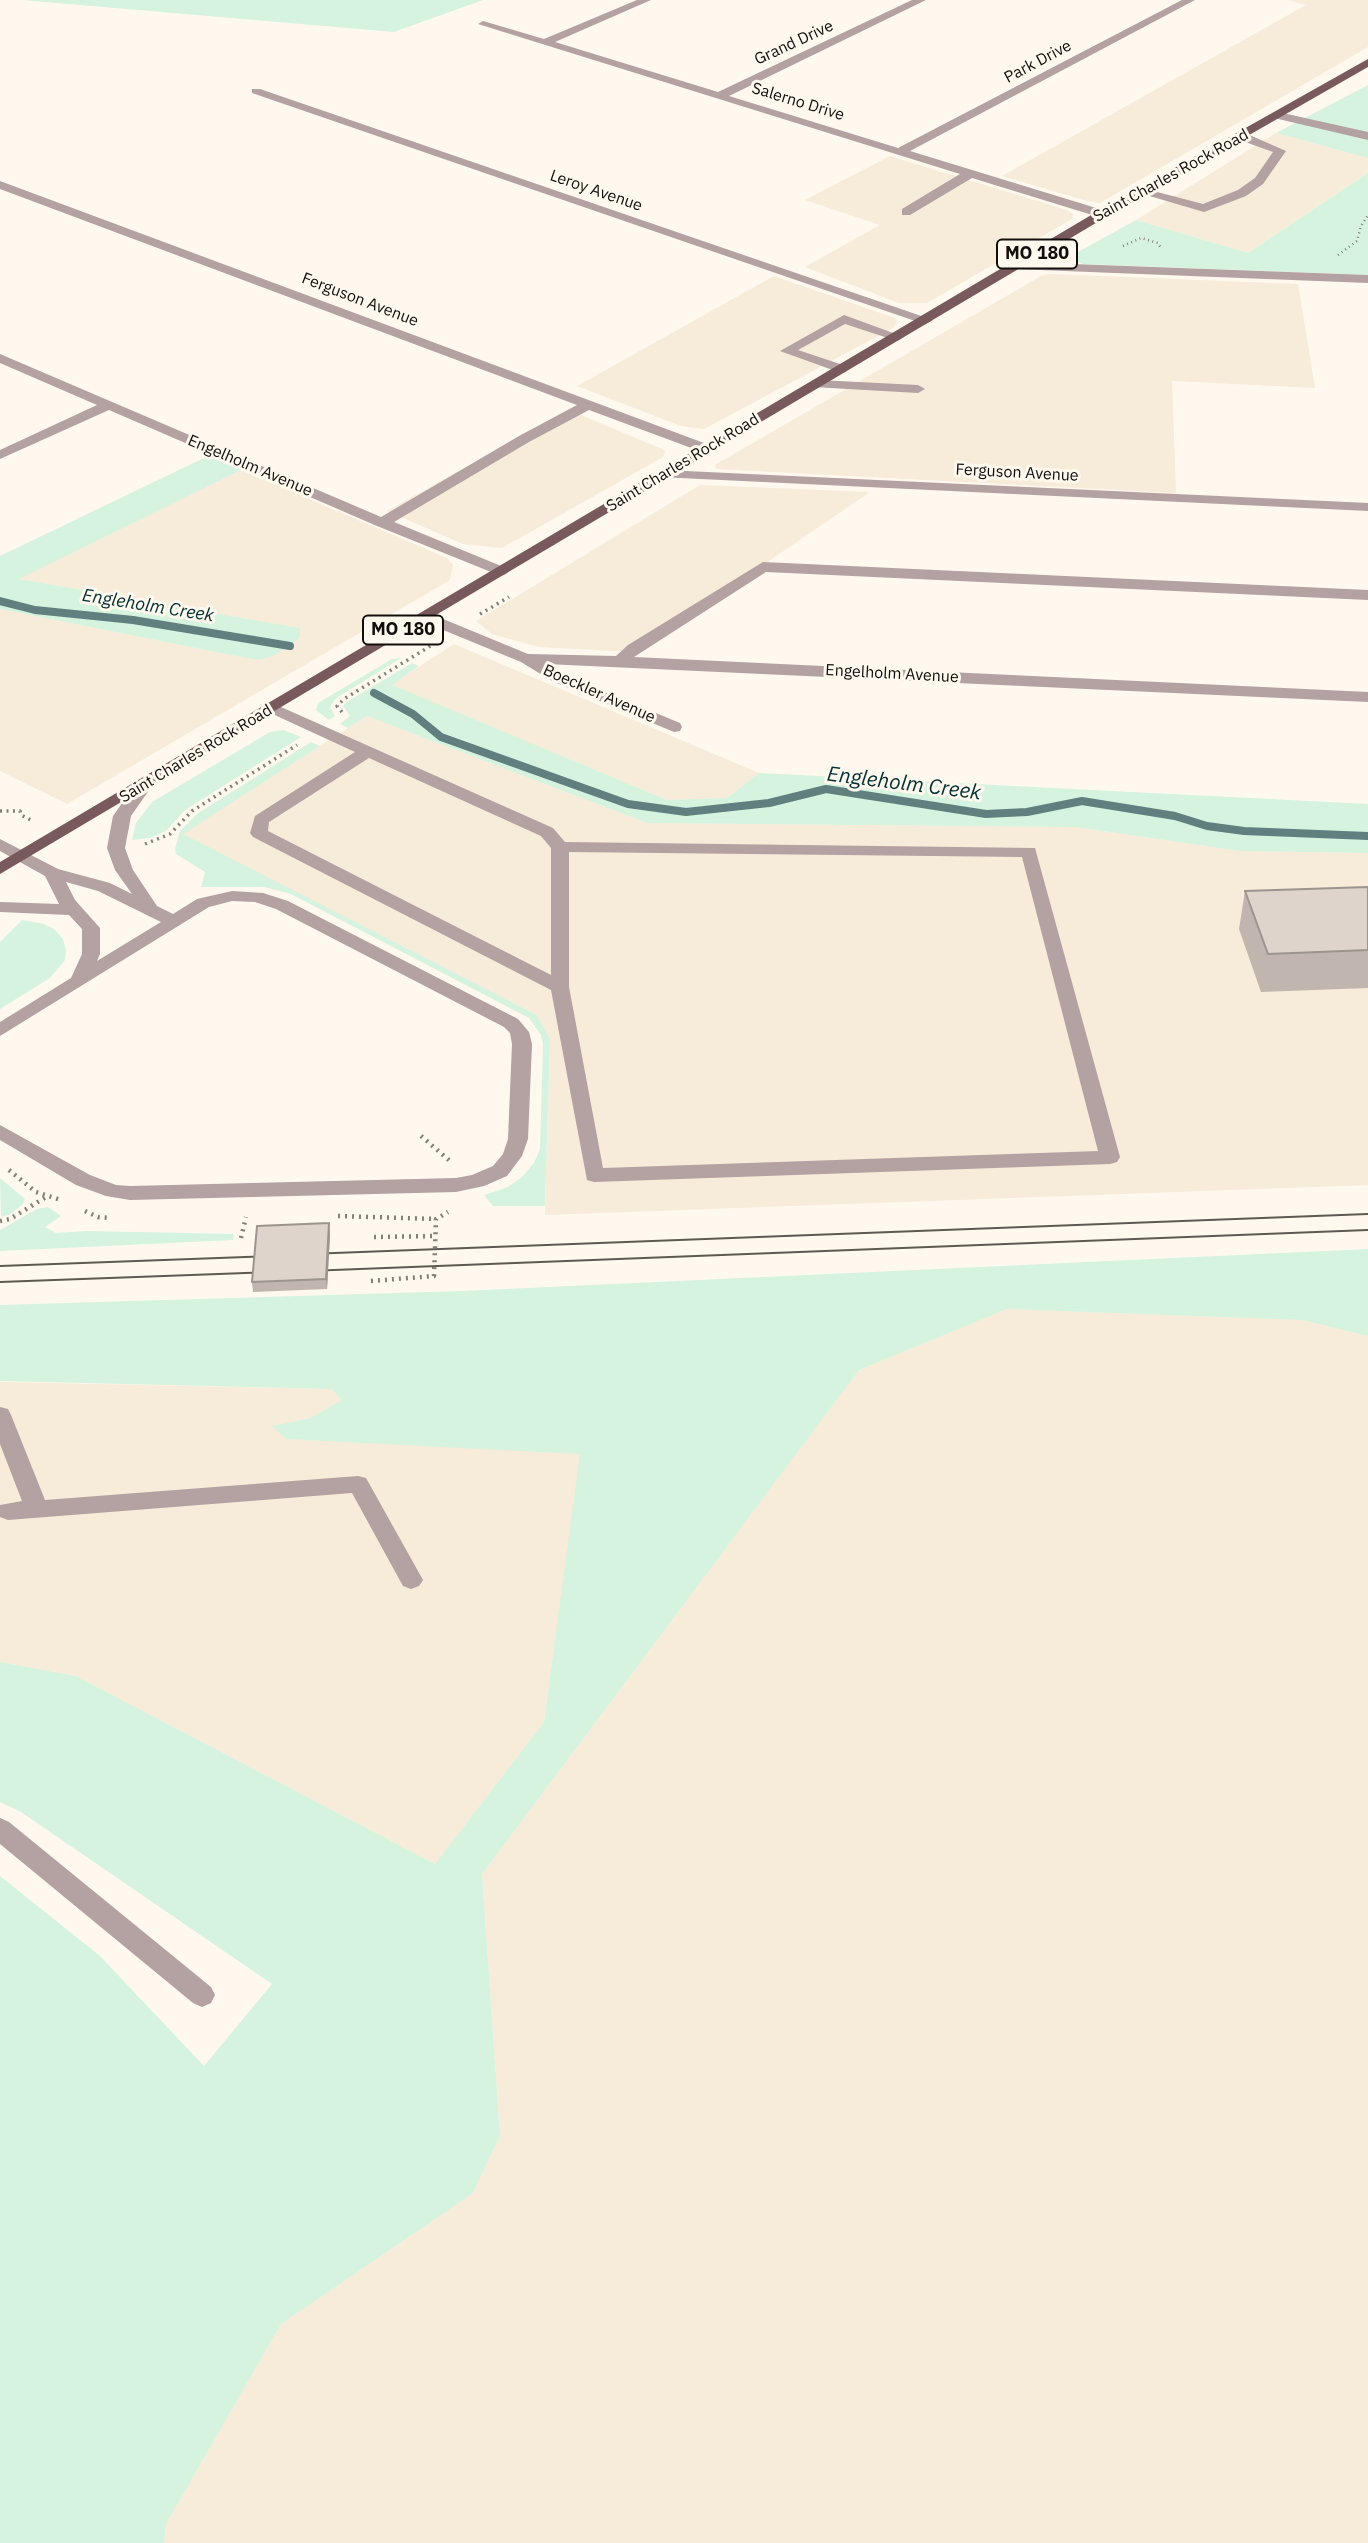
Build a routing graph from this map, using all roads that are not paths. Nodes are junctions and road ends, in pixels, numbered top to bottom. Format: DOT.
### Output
graph roads {
  1 [pos="646,0"];
  2 [pos="921,0"];
  3 [pos="1190,0"];
  4 [pos="483,24"];
  5 [pos="544,43"];
  6 [pos="1368,62"];
  7 [pos="256,92"];
  8 [pos="719,96"];
  9 [pos="1278,116"];
  10 [pos="1241,136"];
  11 [pos="1368,136"];
  12 [pos="901,151"];
  13 [pos="971,173"];
  14 [pos="0,185"];
  15 [pos="1142,192"];
  16 [pos="906,212"];
  17 [pos="1102,214"];
  18 [pos="1019,266"];
  19 [pos="1368,279"];
  20 [pos="926,320"];
  21 [pos="897,337"];
  22 [pos="0,358"];
  23 [pos="841,369"];
  24 [pos="817,384"];
  25 [pos="918,389"];
  26 [pos="109,405"];
  27 [pos="589,405"];
  28 [pos="707,449"];
  29 [pos="0,456"];
  30 [pos="664,474"];
  31 [pos="1368,507"];
  32 [pos="382,523"];
  33 [pos="501,571"];
  34 [pos="1368,595"];
  35 [pos="425,617"];
  36 [pos="526,659"];
  37 [pos="620,661"];
  38 [pos="1368,697"];
  39 [pos="272,708"];
  40 [pos="674,727"];
  41 [pos="368,751"];
  42 [pos="143,786"];
  43 [pos="0,844"];
  44 [pos="560,847"];
  45 [pos="24,856"];
  46 [pos="0,869"];
  47 [pos="52,873"];
  48 [pos="0,907"];
  49 [pos="153,909"];
  50 [pos="75,910"];
  51 [pos="174,921"];
  52 [pos="78,981"];
  53 [pos="560,987"];
  54 [pos="0,1030"];
  55 [pos="0,1131"];
  56 [pos="0,1415"];
  57 [pos="36,1507"];
  58 [pos="3,1511"];
  59 [pos="411,1580"];
  60 [pos="0,1829"];
  61 [pos="202,1995"];
  1 -- 5 [label="street"];
  2 -- 8 [label="street, Grand Drive"];
  3 -- 12 [label="street, Park Drive"];
  4 -- 5 [label="street, Salerno Drive"];
  5 -- 8 [label="street, Salerno Drive"];
  6 -- 9 [label="main road, Saint Charles Rock Road / MO 180"];
  7 -- 20 [label="street, Leroy Avenue"];
  8 -- 12 [label="street, Salerno Drive"];
  9 -- 10 [label="main road, Saint Charles Rock Road / MO 180"];
  9 -- 11 [label="street"];
  10 -- 15 [label="main road, Saint Charles Rock Road / MO 180"];
  10 -- 15 [label="street"];
  12 -- 13 [label="street, Salerno Drive"];
  13 -- 16 [label="street"];
  13 -- 17 [label="street, Salerno Drive"];
  14 -- 27 [label="street, Ferguson Avenue"];
  15 -- 17 [label="main road, Saint Charles Rock Road / MO 180"];
  17 -- 18 [label="main road, Saint Charles Rock Road / MO 180"];
  18 -- 19 [label="street"];
  18 -- 20 [label="main road, Saint Charles Rock Road / MO 180"];
  20 -- 21 [label="main road, Saint Charles Rock Road / MO 180"];
  21 -- 23 [label="main road, Saint Charles Rock Road / MO 180"];
  21 -- 23 [label="street"];
  22 -- 26 [label="street, Engelholm Avenue"];
  23 -- 24 [label="main road, Saint Charles Rock Road / MO 180"];
  24 -- 25 [label="street"];
  24 -- 28 [label="main road, Saint Charles Rock Road / MO 180"];
  26 -- 29 [label="street"];
  26 -- 32 [label="street, Engelholm Avenue"];
  27 -- 28 [label="street, Ferguson Avenue"];
  27 -- 32 [label="street"];
  28 -- 30 [label="main road, Saint Charles Rock Road / MO 180"];
  30 -- 31 [label="street, Ferguson Avenue"];
  30 -- 33 [label="main road, Saint Charles Rock Road / MO 180"];
  32 -- 33 [label="street, Engelholm Avenue"];
  33 -- 35 [label="main road, Saint Charles Rock Road / MO 180"];
  34 -- 37 [label="street"];
  35 -- 36 [label="street, Engelholm Avenue"];
  35 -- 39 [label="main road, Saint Charles Rock Road / MO 180"];
  36 -- 37 [label="street, Engelholm Avenue"];
  36 -- 40 [label="street, Boeckler Avenue"];
  37 -- 38 [label="street, Engelholm Avenue"];
  39 -- 41 [label="street"];
  39 -- 42 [label="main road, Saint Charles Rock Road / MO 180"];
  41 -- 44 [label="street"];
  41 -- 53 [label="street"];
  42 -- 45 [label="main road, Saint Charles Rock Road / MO 180"];
  42 -- 49 [label="street"];
  43 -- 45 [label="street"];
  44 -- 53 [label="street"];
  44 -- 53 [label="street"];
  45 -- 46 [label="main road, Saint Charles Rock Road / MO 180"];
  45 -- 47 [label="street"];
  47 -- 49 [label="street"];
  47 -- 50 [label="street"];
  48 -- 50 [label="street"];
  49 -- 51 [label="street"];
  50 -- 52 [label="street"];
  51 -- 52 [label="street"];
  51 -- 55 [label="street"];
  52 -- 54 [label="street"];
  56 -- 57 [label="street"];
  57 -- 58 [label="street"];
  57 -- 59 [label="street"];
  60 -- 61 [label="street"];
}
